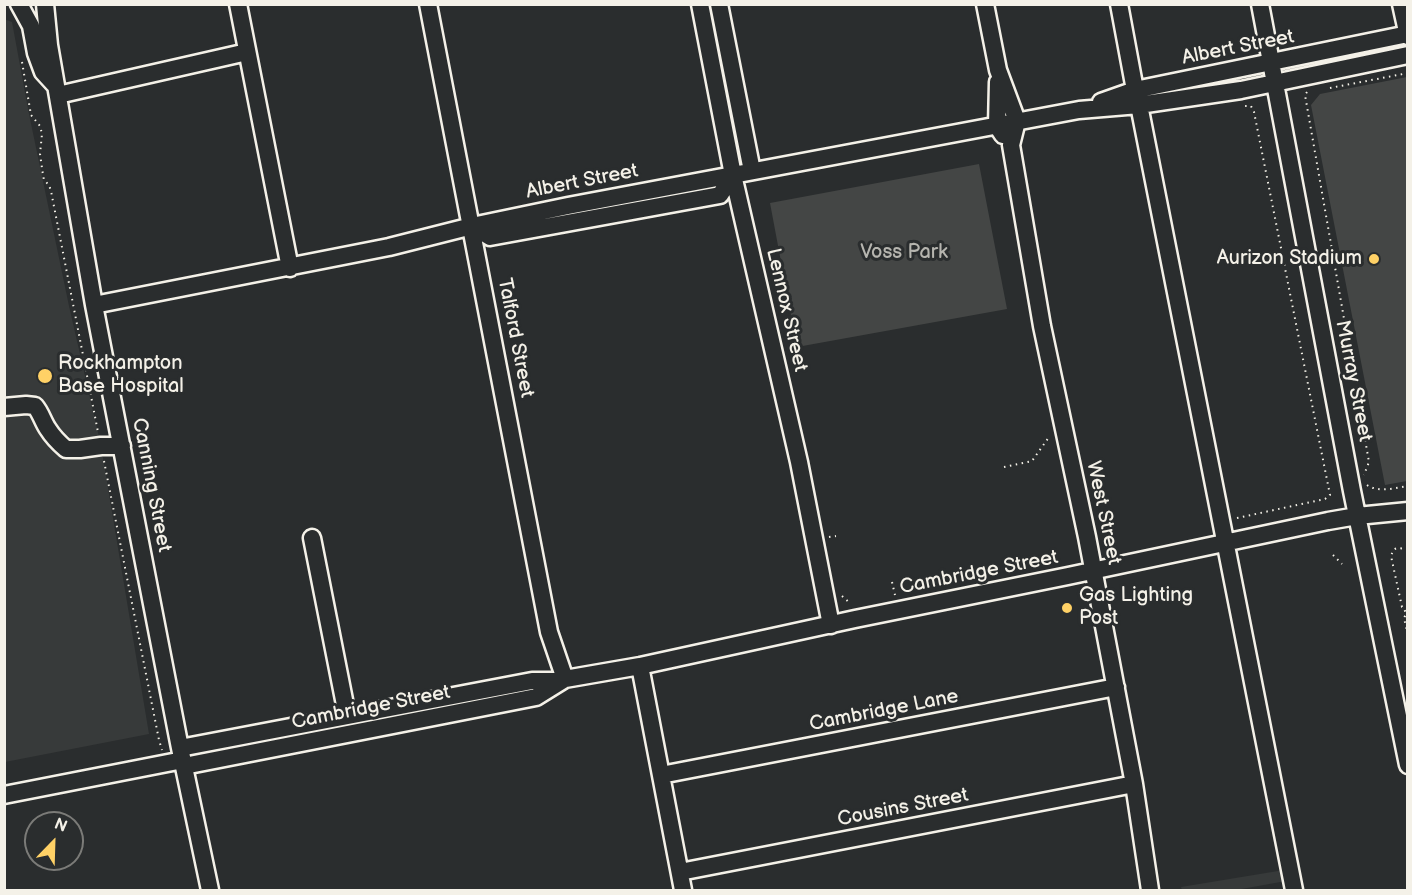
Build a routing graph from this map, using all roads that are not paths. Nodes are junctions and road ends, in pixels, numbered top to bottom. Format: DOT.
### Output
graph roads {
  1 [pos="19,4"];
  2 [pos="45,4"];
  3 [pos="238,4"];
  4 [pos="428,4"];
  5 [pos="700,4"];
  6 [pos="719,4"];
  7 [pos="985,4"];
  8 [pos="1119,4"];
  9 [pos="1260,4"];
  10 [pos="1401,4"];
  11 [pos="1407,34"];
  12 [pos="247,52"];
  13 [pos="1407,55"];
  14 [pos="1271,63"];
  15 [pos="998,70"];
  16 [pos="1275,84"];
  17 [pos="57,91"];
  18 [pos="1137,98"];
  19 [pos="1017,121"];
  20 [pos="997,126"];
  21 [pos="1011,145"];
  22 [pos="752,171"];
  23 [pos="733,175"];
  24 [pos="472,226"];
  25 [pos="290,268"];
  26 [pos="94,305"];
  27 [pos="4,407"];
  28 [pos="122,446"];
  29 [pos="1407,511"];
  30 [pos="1357,516"];
  31 [pos="312,538"];
  32 [pos="1226,543"];
  33 [pos="1094,571"];
  34 [pos="831,624"];
  35 [pos="640,666"];
  36 [pos="563,680"];
  37 [pos="1116,687"];
  38 [pos="347,715"];
  39 [pos="182,758"];
  40 [pos="1407,765"];
  41 [pos="661,775"];
  42 [pos="1134,784"];
  43 [pos="4,795"];
  44 [pos="680,872"];
  45 [pos="681,890"];
  46 [pos="210,891"];
  47 [pos="1150,891"];
  48 [pos="1294,891"];
  1 -- 17 [label="street, Canning Street"];
  2 -- 17 [label="street, Canning Street"];
  3 -- 12 [label="street"];
  4 -- 24 [label="street, Talford Street"];
  5 -- 23 [label="street, Lennox Street"];
  6 -- 22 [label="street"];
  7 -- 15 [label="street"];
  8 -- 18 [label="street"];
  9 -- 14 [label="street, Murray Street"];
  10 -- 11 [label="street"];
  11 -- 14 [label="street, Albert Street"];
  12 -- 17 [label="street"];
  12 -- 25 [label="street"];
  13 -- 16 [label="street, Albert Street"];
  14 -- 16 [label="street, Murray Street"];
  14 -- 18 [label="street, Albert Street"];
  15 -- 19 [label="street"];
  15 -- 20 [label="street"];
  16 -- 18 [label="street, Albert Street"];
  16 -- 30 [label="street, Murray Street"];
  17 -- 26 [label="street, Canning Street"];
  18 -- 19 [label="street, Albert Street"];
  18 -- 32 [label="street"];
  19 -- 20 [label="street, Albert Street"];
  19 -- 21 [label="street, West Street"];
  20 -- 21 [label="street, West Street"];
  20 -- 22 [label="street, Albert Street"];
  21 -- 33 [label="street, West Street"];
  22 -- 23 [label="street, Albert Street"];
  23 -- 24 [label="street, Albert Street"];
  23 -- 34 [label="street, Lennox Street"];
  24 -- 25 [label="street, Albert Street"];
  24 -- 36 [label="street, Talford Street"];
  25 -- 26 [label="street, Albert Street"];
  26 -- 28 [label="street, Canning Street"];
  27 -- 28 [label="street"];
  28 -- 39 [label="street, Canning Street"];
  29 -- 30 [label="street, Cambridge Street"];
  30 -- 32 [label="street, Cambridge Street"];
  30 -- 40 [label="street, Murray Street"];
  31 -- 38 [label="street"];
  32 -- 33 [label="street, Cambridge Street"];
  32 -- 48 [label="street"];
  33 -- 34 [label="street, Cambridge Street"];
  33 -- 37 [label="street, West Street"];
  34 -- 35 [label="street, Cambridge Street"];
  35 -- 36 [label="street, Cambridge Street"];
  35 -- 41 [label="street"];
  36 -- 38 [label="street, Cambridge Street"];
  36 -- 39 [label="street, Cambridge Street"];
  37 -- 41 [label="street, Cambridge Lane"];
  37 -- 42 [label="street, West Street"];
  38 -- 39 [label="street, Cambridge Street"];
  39 -- 43 [label="street, Cambridge Street"];
  39 -- 46 [label="street, Canning Street"];
  41 -- 44 [label="street"];
  42 -- 44 [label="street, Cousins Street"];
  42 -- 47 [label="street, West Street"];
  44 -- 45 [label="street"];
}
